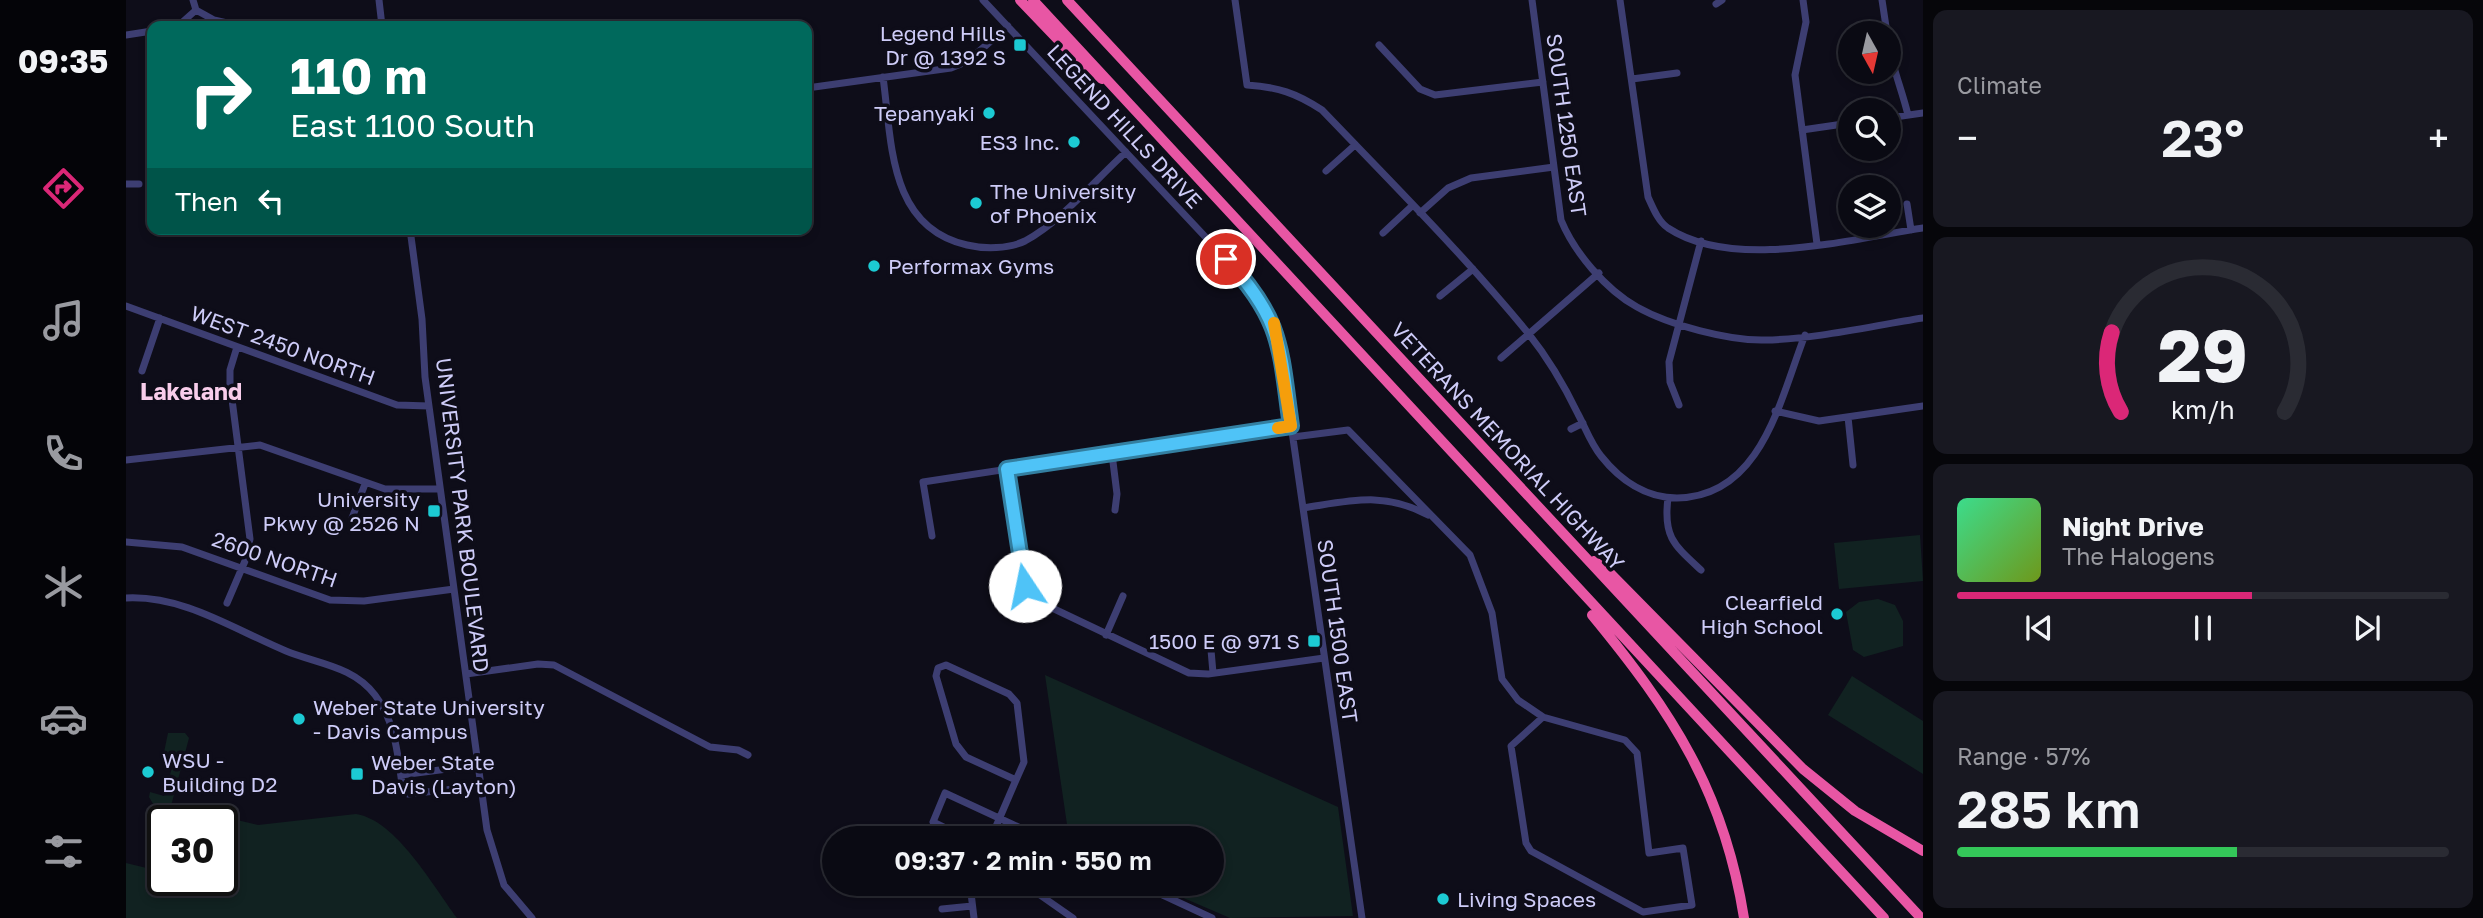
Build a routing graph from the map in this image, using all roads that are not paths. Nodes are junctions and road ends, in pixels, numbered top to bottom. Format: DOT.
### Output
graph roads {
  1 [pos="193,0"];
  2 [pos="379,0"];
  3 [pos="983,0"];
  4 [pos="1020,0"];
  5 [pos="1033,0"];
  6 [pos="1067,0"];
  7 [pos="1235,0"];
  8 [pos="1532,0"];
  9 [pos="1620,0"];
  10 [pos="1803,0"];
  11 [pos="1882,0"];
  12 [pos="197,10"];
  13 [pos="184,21"];
  14 [pos="218,21"];
  15 [pos="381,21"];
  16 [pos="1885,21"];
  17 [pos="1008,26"];
  18 [pos="147,32"];
  19 [pos="126,34"];
  20 [pos="1379,45"];
  21 [pos="1677,73"];
  22 [pos="883,77"];
  23 [pos="1632,79"];
  24 [pos="1543,82"];
  25 [pos="1899,84"];
  26 [pos="1111,85"];
  27 [pos="812,87"];
  28 [pos="1923,113"];
  29 [pos="1908,115"];
  30 [pos="1901,116"];
  31 [pos="1838,125"];
  32 [pos="1802,130"];
  33 [pos="1355,145"];
  34 [pos="1126,152"];
  35 [pos="1554,167"];
  36 [pos="1326,171"];
  37 [pos="126,184"];
  38 [pos="139,184"];
  39 [pos="1907,204"];
  40 [pos="1413,205"];
  41 [pos="1420,213"];
  42 [pos="1923,228"];
  43 [pos="1911,230"];
  44 [pos="1383,233"];
  45 [pos="411,235"];
  46 [pos="1701,241"];
  47 [pos="1817,244"];
  48 [pos="1473,268"];
  49 [pos="1599,273"];
  50 [pos="1440,296"];
  51 [pos="126,306"];
  52 [pos="160,318"];
  53 [pos="1923,318"];
  54 [pos="1678,323"];
  55 [pos="1529,334"];
  56 [pos="1805,335"];
  57 [pos="237,347"];
  58 [pos="1280,348"];
  59 [pos="1501,358"];
  60 [pos="142,371"];
  61 [pos="429,405"];
  62 [pos="1679,405"];
  63 [pos="1923,406"];
  64 [pos="1775,411"];
  65 [pos="1848,417"];
  66 [pos="1583,423"];
  67 [pos="1291,426"];
  68 [pos="1571,429"];
  69 [pos="1293,438"];
  70 [pos="239,445"];
  71 [pos="1112,454"];
  72 [pos="126,460"];
  73 [pos="1853,465"];
  74 [pos="1007,469"];
  75 [pos="365,484"];
  76 [pos="440,489"];
  77 [pos="1668,498"];
  78 [pos="1303,508"];
  79 [pos="1115,510"];
  80 [pos="352,518"];
  81 [pos="1435,519"];
  82 [pos="932,536"];
  83 [pos="1527,537"];
  84 [pos="126,542"];
  85 [pos="1575,547"];
  86 [pos="242,568"];
  87 [pos="1700,570"];
  88 [pos="454,589"];
  89 [pos="1124,596"];
  90 [pos="126,598"];
  91 [pos="227,603"];
  92 [pos="1106,635"];
  93 [pos="1211,650"];
  94 [pos="1324,658"];
  95 [pos="1213,673"];
  96 [pos="466,674"];
  97 [pos="1543,717"];
  98 [pos="748,755"];
  99 [pos="478,765"];
  100 [pos="401,775"];
  101 [pos="1016,780"];
  102 [pos="481,786"];
  103 [pos="1000,818"];
  104 [pos="941,826"];
  105 [pos="996,826"];
  106 [pos="1017,826"];
  107 [pos="1923,851"];
  108 [pos="971,896"];
  109 [pos="1041,896"];
  110 [pos="1165,896"];
  111 [pos="972,905"];
  112 [pos="942,909"];
  113 [pos="532,918"];
  114 [pos="974,918"];
  115 [pos="1073,918"];
  116 [pos="1212,918"];
  117 [pos="1362,918"];
  118 [pos="1744,918"];
  119 [pos="1884,918"];
  120 [pos="1921,918"];
  1 -- 12 [label="street"];
  2 -- 15 [label="street"];
  3 -- 17 [label="street, LEGEND HILLS DRIVE"];
  4 -- 26 [label="highway"];
  5 -- 26 [label="highway"];
  6 -- 85 [label="highway, VETERANS MEMORIAL HIGHWAY"];
  7 -- 33 [label="street"];
  8 -- 24 [label="street, SOUTH 1250 EAST"];
  9 -- 23 [label="street"];
  10 -- 32 [label="street"];
  11 -- 16 [label="street"];
  12 -- 13 [label="street"];
  12 -- 14 [label="street"];
  17 -- 22 [label="street"];
  17 -- 34 [label="street, LEGEND HILLS DRIVE"];
  18 -- 19 [label="street"];
  20 -- 24 [label="street"];
  21 -- 23 [label="street"];
  22 -- 27 [label="street"];
  22 -- 34 [label="street"];
  23 -- 46 [label="street"];
  24 -- 35 [label="street, SOUTH 1250 EAST"];
  25 -- 29 [label="street"];
  26 -- 83 [label="highway"];
  28 -- 29 [label="street"];
  29 -- 30 [label="street"];
  31 -- 32 [label="street"];
  32 -- 47 [label="street"];
  33 -- 36 [label="street"];
  33 -- 40 [label="street"];
  34 -- 58 [label="street, LEGEND HILLS DRIVE"];
  35 -- 41 [label="street"];
  35 -- 49 [label="street, SOUTH 1250 EAST"];
  37 -- 38 [label="street"];
  39 -- 43 [label="street"];
  40 -- 41 [label="street"];
  40 -- 44 [label="street"];
  41 -- 48 [label="street"];
  42 -- 43 [label="street"];
  43 -- 47 [label="street"];
  45 -- 61 [label="street, UNIVERSITY PARK BOULEVARD"];
  46 -- 47 [label="street"];
  46 -- 54 [label="street"];
  48 -- 50 [label="street"];
  48 -- 55 [label="street"];
  49 -- 54 [label="street, SOUTH 1250 EAST"];
  49 -- 55 [label="street"];
  51 -- 52 [label="street, WEST 2450 NORTH"];
  52 -- 57 [label="street, WEST 2450 NORTH"];
  52 -- 60 [label="street"];
  53 -- 56 [label="street, SOUTH 1250 EAST"];
  54 -- 56 [label="street, SOUTH 1250 EAST"];
  54 -- 62 [label="street"];
  55 -- 59 [label="street"];
  55 -- 66 [label="street"];
  56 -- 64 [label="street"];
  57 -- 61 [label="street, WEST 2450 NORTH"];
  57 -- 70 [label="street"];
  58 -- 67 [label="street, SOUTH 1500 EAST"];
  61 -- 76 [label="street, UNIVERSITY PARK BOULEVARD"];
  63 -- 65 [label="street"];
  64 -- 65 [label="street"];
  64 -- 77 [label="street"];
  65 -- 73 [label="street"];
  66 -- 68 [label="street"];
  66 -- 77 [label="street"];
  67 -- 69 [label="street, SOUTH 1500 EAST"];
  67 -- 71 [label="street"];
  69 -- 78 [label="street, SOUTH 1500 EAST"];
  69 -- 81 [label="street"];
  70 -- 72 [label="street"];
  70 -- 75 [label="street"];
  70 -- 86 [label="street"];
  71 -- 74 [label="street"];
  71 -- 79 [label="street"];
  74 -- 82 [label="street"];
  74 -- 92 [label="street"];
  75 -- 76 [label="street"];
  75 -- 80 [label="street"];
  76 -- 88 [label="street, UNIVERSITY PARK BOULEVARD"];
  77 -- 87 [label="street"];
  78 -- 81 [label="street"];
  78 -- 94 [label="street, SOUTH 1500 EAST"];
  81 -- 97 [label="street"];
  83 -- 118 [label="highway"];
  83 -- 119 [label="highway"];
  84 -- 86 [label="street, 2600 NORTH"];
  85 -- 107 [label="highway"];
  85 -- 120 [label="highway, VETERANS MEMORIAL HIGHWAY"];
  86 -- 88 [label="street, 2600 NORTH"];
  86 -- 91 [label="street"];
  88 -- 96 [label="street, UNIVERSITY PARK BOULEVARD"];
  89 -- 92 [label="street"];
  90 -- 100 [label="street"];
  92 -- 95 [label="street"];
  93 -- 95 [label="street"];
  94 -- 95 [label="street"];
  94 -- 117 [label="street, SOUTH 1500 EAST"];
  96 -- 98 [label="street"];
  96 -- 99 [label="street, UNIVERSITY PARK BOULEVARD"];
  97 -- 97 [label="street"];
  99 -- 100 [label="street"];
  99 -- 102 [label="street, UNIVERSITY PARK BOULEVARD"];
  100 -- 102 [label="street"];
  101 -- 101 [label="street"];
  101 -- 103 [label="street"];
  102 -- 113 [label="street, UNIVERSITY PARK BOULEVARD"];
  103 -- 104 [label="street"];
  103 -- 105 [label="street"];
  103 -- 106 [label="street"];
  108 -- 111 [label="street"];
  109 -- 115 [label="street"];
  110 -- 116 [label="street"];
  111 -- 112 [label="street"];
  111 -- 114 [label="street"];
}
